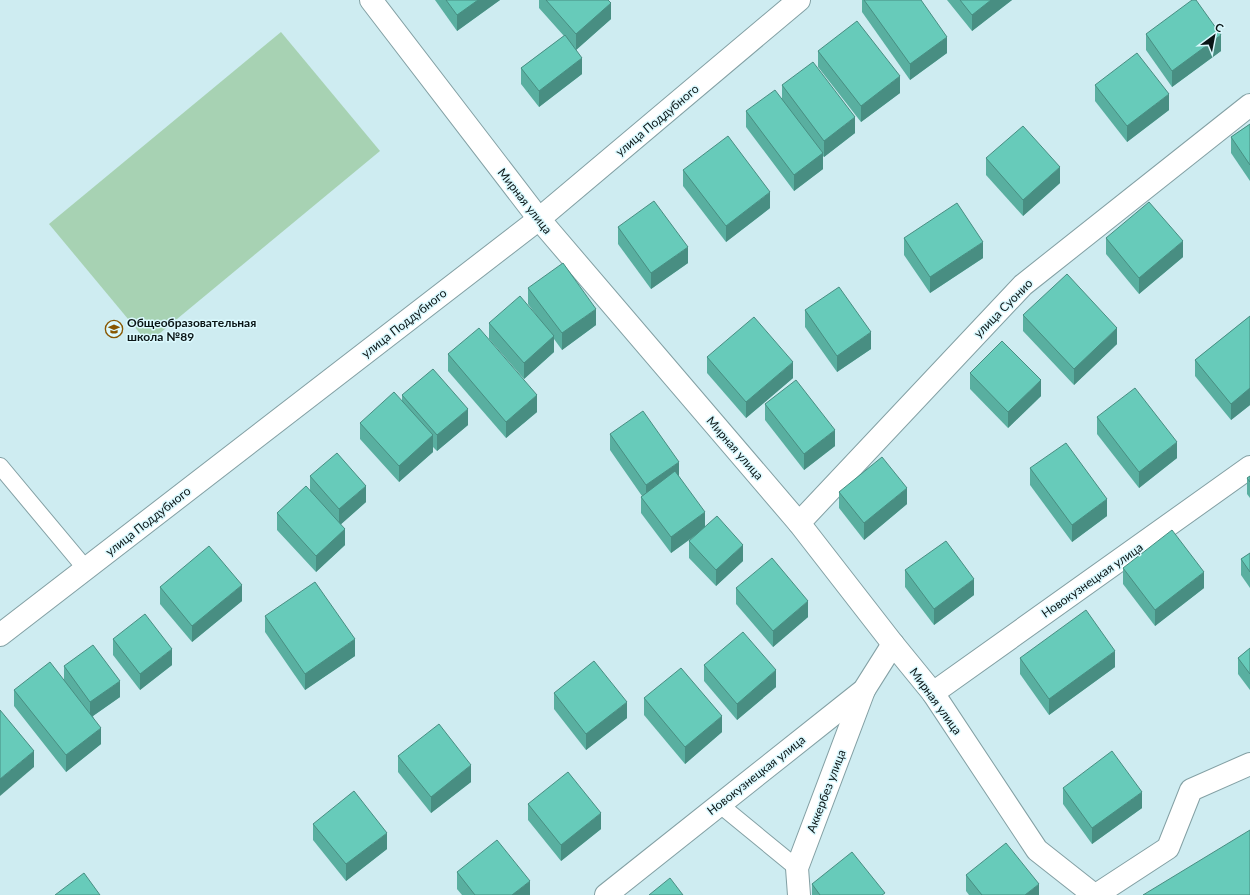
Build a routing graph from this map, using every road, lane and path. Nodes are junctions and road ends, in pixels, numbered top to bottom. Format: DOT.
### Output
graph roads {
  1 [pos="371,0"];
  2 [pos="799,0"];
  3 [pos="1250,105"];
  4 [pos="539,219"];
  5 [pos="0,466"];
  6 [pos="1250,467"];
  7 [pos="799,523"];
  8 [pos="86,569"];
  9 [pos="0,635"];
  10 [pos="893,644"];
  11 [pos="864,690"];
  12 [pos="933,693"];
  13 [pos="1250,764"];
  14 [pos="720,804"];
  15 [pos="797,868"];
  16 [pos="606,895"];
  17 [pos="799,895"];
  18 [pos="1095,895"];
  1 -- 4 [label="street, Мирная улица"];
  2 -- 4 [label="street, улица Поддубного"];
  3 -- 7 [label="street, улица Суонио"];
  4 -- 7 [label="street, Мирная улица"];
  4 -- 8 [label="street, улица Поддубного"];
  5 -- 8 [label="lane"];
  6 -- 12 [label="street, Новокузнецкая улица"];
  7 -- 10 [label="street, Мирная улица"];
  8 -- 9 [label="street, улица Поддубного"];
  10 -- 11 [label="street, Новокузнецкая улица"];
  10 -- 12 [label="street, Мирная улица"];
  11 -- 14 [label="street, Новокузнецкая улица"];
  11 -- 15 [label="street, Аккербез улица"];
  12 -- 18 [label="street, Мирная улица"];
  13 -- 18 [label="street, Мирная улица"];
  14 -- 15 [label="lane"];
  14 -- 16 [label="street, Новокузнецкая улица"];
  15 -- 17 [label="street, Аккербез улица"];
}
